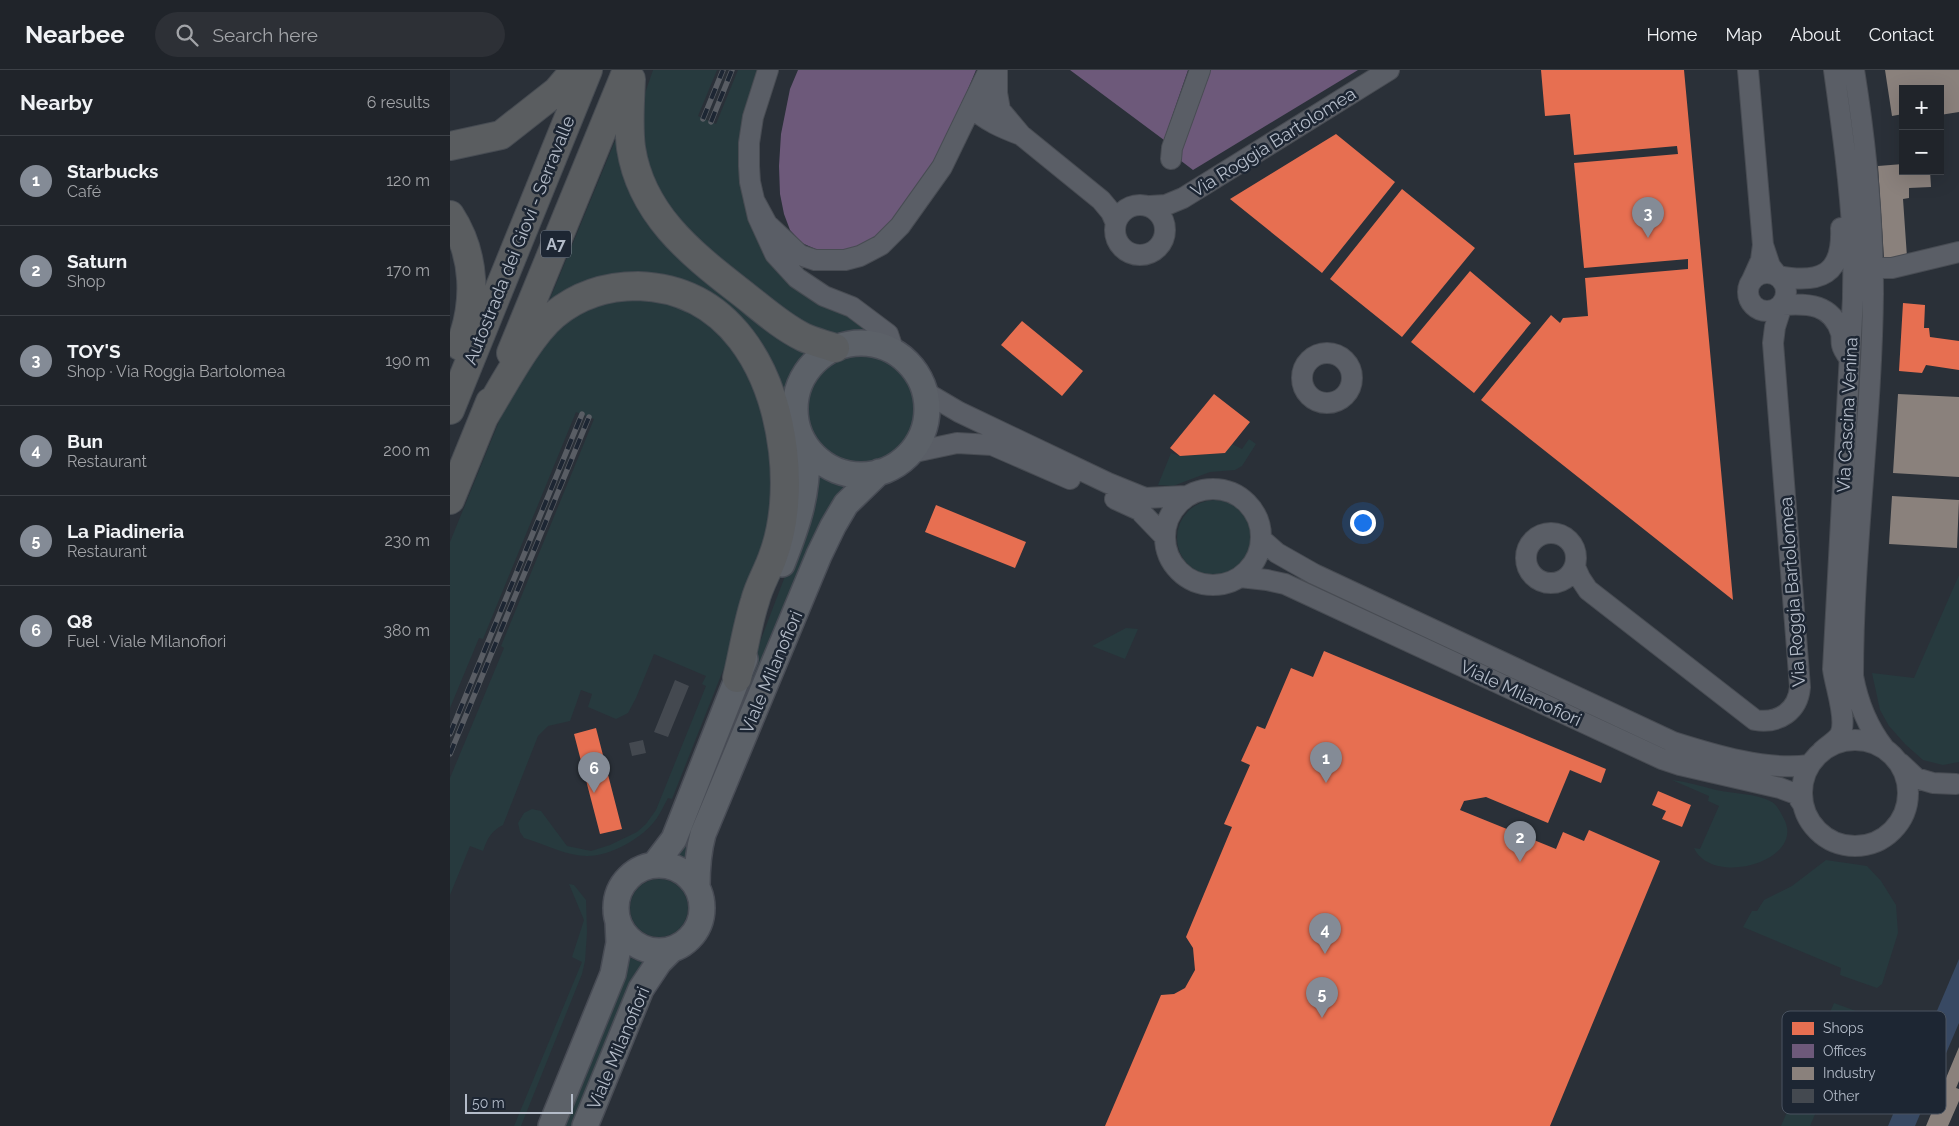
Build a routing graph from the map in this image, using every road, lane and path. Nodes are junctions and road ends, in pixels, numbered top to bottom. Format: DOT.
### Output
graph roads {
  1 [pos="575,70"];
  2 [pos="588,70"];
  3 [pos="627,70"];
  4 [pos="632,70"];
  5 [pos="768,70"];
  6 [pos="989,70"];
  7 [pos="997,70"];
  8 [pos="1200,70"];
  9 [pos="1389,70"];
  10 [pos="1748,70"];
  11 [pos="1834,70"];
  12 [pos="1854,70"];
  13 [pos="971,107"];
  14 [pos="1000,110"];
  15 [pos="1021,135"];
  16 [pos="1844,138"];
  17 [pos="450,146"];
  18 [pos="1171,159"];
  19 [pos="1183,198"];
  20 [pos="754,200"];
  21 [pos="1101,200"];
  22 [pos="1129,206"];
  23 [pos="1150,206"];
  24 [pos="450,216"];
  25 [pos="1116,221"];
  26 [pos="1165,230"];
  27 [pos="1763,245"];
  28 [pos="1959,252"];
  29 [pos="1872,268"];
  30 [pos="1778,276"];
  31 [pos="1752,280"];
  32 [pos="1782,305"];
  33 [pos="1754,306"];
  34 [pos="1773,343"];
  35 [pos="835,348"];
  36 [pos="894,352"];
  37 [pos="1850,359"];
  38 [pos="450,371"];
  39 [pos="925,392"];
  40 [pos="450,410"];
  41 [pos="484,418"];
  42 [pos="807,446"];
  43 [pos="910,452"];
  44 [pos="879,472"];
  45 [pos="1186,496"];
  46 [pos="450,500"];
  47 [pos="1164,536"];
  48 [pos="1261,539"];
  49 [pos="1575,566"];
  50 [pos="1240,577"];
  51 [pos="1558,582"];
  52 [pos="1588,590"];
  53 [pos="737,678"];
  54 [pos="1891,754"];
  55 [pos="1816,758"];
  56 [pos="1958,784"];
  57 [pos="1802,803"];
  58 [pos="1904,815"];
  59 [pos="655,864"];
  60 [pos="697,887"];
  61 [pos="618,921"];
  62 [pos="672,949"];
  63 [pos="551,1126"];
  64 [pos="585,1126"];
  1 -- 17 [label="highway"];
  2 -- 40 [label="highway, Autostrada dei Giovi - Serravalle / A7"];
  3 -- 41 [label="highway, Autostrada dei Giovi - Serravalle / A7"];
  4 -- 35 [label="highway"];
  5 -- 20 [label="street"];
  6 -- 13 [label="street"];
  7 -- 14 [label="street"];
  8 -- 18 [label="street"];
  9 -- 19 [label="street, Via Roggia Bartolomea"];
  10 -- 27 [label="street"];
  11 -- 16 [label="street, Via Cascina Venina"];
  12 -- 29 [label="street, Via Cascina Venina"];
  13 -- 14 [label="street"];
  13 -- 15 [label="street"];
  13 -- 20 [label="street"];
  14 -- 15 [label="street"];
  15 -- 21 [label="street"];
  16 -- 30 [label="street"];
  16 -- 37 [label="street, Via Cascina Venina"];
  19 -- 23 [label="street, Via Roggia Bartolomea"];
  19 -- 26 [label="street, Via Roggia Bartolomea"];
  20 -- 36 [label="street"];
  21 -- 22 [label="street"];
  21 -- 25 [label="street"];
  22 -- 23 [label="street"];
  22 -- 25 [label="street"];
  23 -- 26 [label="street"];
  24 -- 38 [label="highway"];
  25 -- 26 [label="street"];
  27 -- 30 [label="street"];
  27 -- 31 [label="street"];
  28 -- 29 [label="street"];
  29 -- 54 [label="street, Via Cascina Venina"];
  30 -- 31 [label="street"];
  30 -- 32 [label="street"];
  31 -- 33 [label="street"];
  32 -- 33 [label="street"];
  32 -- 34 [label="street, Via Roggia Bartolomea"];
  32 -- 37 [label="street"];
  33 -- 34 [label="street, Via Roggia Bartolomea"];
  34 -- 52 [label="street, Via Roggia Bartolomea"];
  35 -- 36 [label="main road, Viale Milanofiori"];
  35 -- 42 [label="main road, Viale Milanofiori"];
  36 -- 39 [label="main road, Viale Milanofiori"];
  37 -- 55 [label="street, Via Cascina Venina"];
  39 -- 43 [label="main road, Viale Milanofiori"];
  39 -- 45 [label="street"];
  41 -- 46 [label="highway, Autostrada dei Giovi - Serravalle / A7"];
  41 -- 53 [label="highway"];
  42 -- 44 [label="main road, Viale Milanofiori"];
  42 -- 53 [label="main road, Viale Milanofiori"];
  43 -- 44 [label="main road, Viale Milanofiori"];
  43 -- 47 [label="street, Viale Milanofiori"];
  44 -- 60 [label="main road, Viale Milanofiori"];
  45 -- 47 [label="street"];
  45 -- 48 [label="street"];
  47 -- 50 [label="street, Viale Milanofiori"];
  48 -- 50 [label="street"];
  48 -- 55 [label="street, Viale Milanofiori"];
  49 -- 51 [label="street"];
  49 -- 51 [label="street"];
  49 -- 52 [label="street, Via Roggia Bartolomea"];
  50 -- 57 [label="street, Viale Milanofiori"];
  51 -- 52 [label="street, Via Roggia Bartolomea"];
  53 -- 59 [label="main road, Viale Milanofiori"];
  54 -- 55 [label="street"];
  54 -- 56 [label="street"];
  54 -- 58 [label="street"];
  55 -- 57 [label="street"];
  56 -- 58 [label="street"];
  57 -- 58 [label="street"];
  59 -- 60 [label="main road"];
  59 -- 61 [label="main road"];
  60 -- 62 [label="main road"];
  61 -- 62 [label="main road"];
  61 -- 63 [label="main road, Viale Milanofiori"];
  62 -- 64 [label="main road, Viale Milanofiori"];
}
